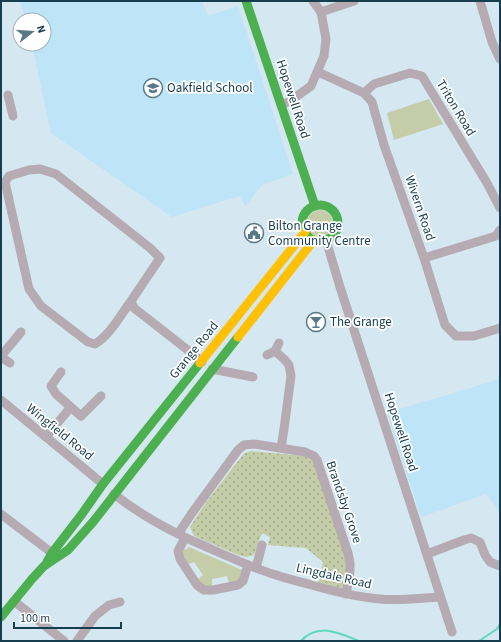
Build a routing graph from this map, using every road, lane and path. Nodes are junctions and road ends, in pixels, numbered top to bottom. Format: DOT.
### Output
graph roads {
  1 [pos="246,1"];
  2 [pos="313,1"];
  3 [pos="354,1"];
  4 [pos="480,1"];
  5 [pos="321,12"];
  6 [pos="500,59"];
  7 [pos="318,72"];
  8 [pos="364,93"];
  9 [pos="8,95"];
  10 [pos="280,105"];
  11 [pos="11,106"];
  12 [pos="1,109"];
  13 [pos="14,116"];
  14 [pos="314,206"];
  15 [pos="500,208"];
  16 [pos="500,230"];
  17 [pos="305,232"];
  18 [pos="314,240"];
  19 [pos="326,240"];
  20 [pos="424,258"];
  21 [pos="131,301"];
  22 [pos="500,328"];
  23 [pos="21,332"];
  24 [pos="274,350"];
  25 [pos="1,356"];
  26 [pos="202,362"];
  27 [pos="10,363"];
  28 [pos="212,369"];
  29 [pos="61,372"];
  30 [pos="253,377"];
  31 [pos="101,396"];
  32 [pos="1,400"];
  33 [pos="70,408"];
  34 [pos="46,437"];
  35 [pos="280,448"];
  36 [pos="103,484"];
  37 [pos="114,494"];
  38 [pos="1,514"];
  39 [pos="182,536"];
  40 [pos="262,545"];
  41 [pos="426,554"];
  42 [pos="54,556"];
  43 [pos="500,566"];
  44 [pos="252,567"];
  45 [pos="346,594"];
  46 [pos="440,597"];
  47 [pos="14,600"];
  48 [pos="120,602"];
  49 [pos="1,617"];
  50 [pos="452,632"];
  51 [pos="64,641"];
  52 [pos="77,641"];
  1 -- 10 [label="street, Hopewell Road"];
  2 -- 5 [label="street"];
  3 -- 5 [label="street"];
  4 -- 6 [label="street"];
  5 -- 7 [label="street"];
  7 -- 8 [label="street"];
  7 -- 10 [label="street"];
  8 -- 15 [label="street, Triton Road"];
  8 -- 20 [label="street, Wivern Road"];
  9 -- 11 [label="street"];
  10 -- 14 [label="street, Hopewell Road"];
  11 -- 12 [label="street"];
  11 -- 13 [label="street"];
  14 -- 17 [label="street"];
  14 -- 19 [label="street"];
  16 -- 20 [label="street"];
  17 -- 18 [label="street"];
  17 -- 26 [label="street, Grange Road"];
  18 -- 19 [label="street"];
  18 -- 28 [label="street, Grange Road"];
  19 -- 41 [label="street, Hopewell Road"];
  20 -- 22 [label="street, Wivern Road"];
  21 -- 21 [label="street"];
  21 -- 26 [label="street"];
  23 -- 25 [label="street"];
  24 -- 35 [label="street"];
  25 -- 27 [label="street"];
  26 -- 28 [label="street"];
  26 -- 36 [label="street, Grange Road"];
  28 -- 30 [label="street, Grange Road"];
  28 -- 37 [label="street, Grange Road"];
  29 -- 33 [label="street"];
  31 -- 33 [label="street"];
  32 -- 34 [label="street, Wingfield Road"];
  33 -- 34 [label="street"];
  34 -- 36 [label="street, Wingfield Road"];
  35 -- 39 [label="street, Brandsby Grove"];
  35 -- 45 [label="street, Brandsby Grove"];
  36 -- 42 [label="street, Grange Road"];
  37 -- 39 [label="street, Lingdale Road"];
  37 -- 42 [label="street, Grange Road"];
  38 -- 42 [label="street"];
  39 -- 44 [label="street, Lingdale Road"];
  39 -- 44 [label="street"];
  40 -- 44 [label="street"];
  41 -- 43 [label="street"];
  41 -- 46 [label="street, Hopewell Road"];
  42 -- 47 [label="street"];
  44 -- 45 [label="street, Lingdale Road"];
  45 -- 46 [label="street, Lingdale Road"];
  46 -- 50 [label="street, Hopewell Road"];
  47 -- 49 [label="street"];
  47 -- 51 [label="street"];
  48 -- 52 [label="street"];
}
